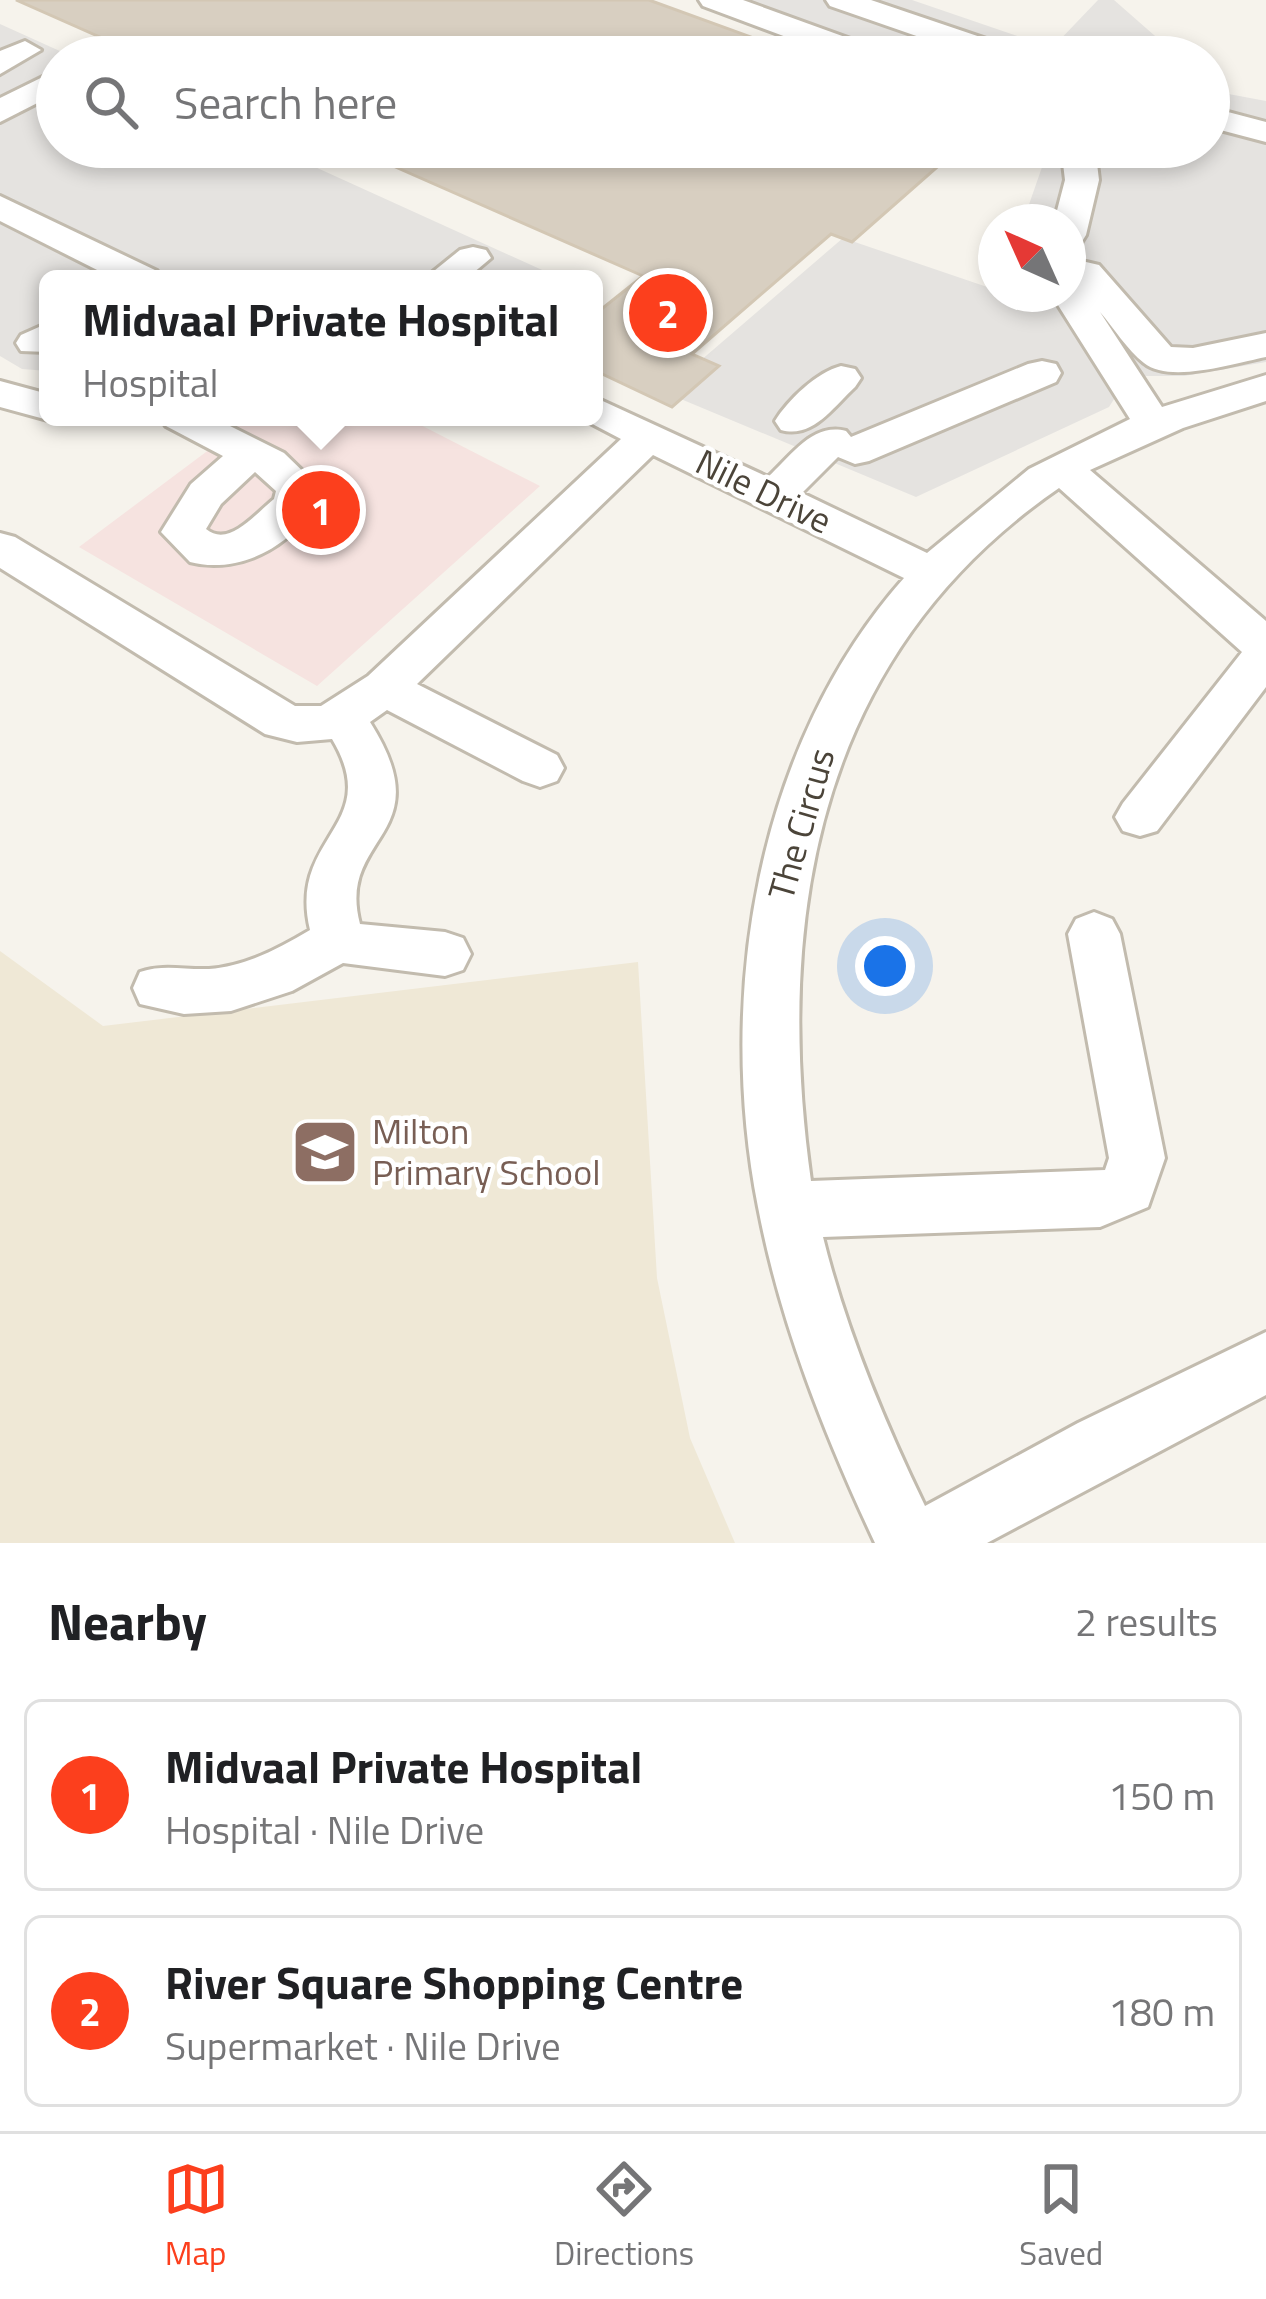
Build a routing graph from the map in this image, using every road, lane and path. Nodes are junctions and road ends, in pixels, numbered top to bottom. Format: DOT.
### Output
graph roads {
  1 [pos="714,0"];
  2 [pos="841,0"];
  3 [pos="813,36"];
  4 [pos="946,36"];
  5 [pos="36,92"];
  6 [pos="0,112"];
  7 [pos="1230,123"];
  8 [pos="1266,132"];
  9 [pos="1084,168"];
  10 [pos="1077,204"];
  11 [pos="0,207"];
  12 [pos="124,270"];
  13 [pos="1086,291"];
  14 [pos="1086,299"];
  15 [pos="1266,345"];
  16 [pos="1042,373"];
  17 [pos="841,378"];
  18 [pos="1266,388"];
  19 [pos="0,394"];
  20 [pos="39,405"];
  21 [pos="603,414"];
  22 [pos="197,426"];
  23 [pos="1156,427"];
  24 [pos="650,435"];
  25 [pos="827,438"];
  26 [pos="250,454"];
  27 [pos="1064,469"];
  28 [pos="774,496"];
  29 [pos="0,548"];
  30 [pos="933,574"];
  31 [pos="1266,650"];
  32 [pos="384,688"];
  33 [pos="343,717"];
  34 [pos="540,768"];
  35 [pos="1140,817"];
  36 [pos="1094,934"];
  37 [pos="338,940"];
  38 [pos="445,954"];
  39 [pos="159,988"];
  40 [pos="787,1211"];
  41 [pos="1266,1363"];
  42 [pos="909,1543"];
  43 [pos="922,1543"];
  1 -- 3 [label="street"];
  2 -- 4 [label="street"];
  5 -- 6 [label="street"];
  7 -- 8 [label="street"];
  9 -- 10 [label="street"];
  11 -- 12 [label="street"];
  13 -- 15 [label="street"];
  14 -- 23 [label="street"];
  16 -- 25 [label="street"];
  17 -- 25 [label="street"];
  18 -- 23 [label="street, The Circus"];
  19 -- 20 [label="street"];
  21 -- 24 [label="street, Nile Drive"];
  22 -- 26 [label="street"];
  23 -- 27 [label="street, The Circus"];
  24 -- 28 [label="street, Nile Drive"];
  24 -- 32 [label="street"];
  25 -- 28 [label="street"];
  27 -- 30 [label="street, The Circus"];
  27 -- 31 [label="street"];
  28 -- 30 [label="street, Nile Drive"];
  29 -- 33 [label="street"];
  30 -- 40 [label="street, The Circus"];
  31 -- 35 [label="street"];
  32 -- 33 [label="street"];
  32 -- 34 [label="street"];
  33 -- 37 [label="street"];
  36 -- 40 [label="street"];
  37 -- 38 [label="street"];
  37 -- 39 [label="street"];
  40 -- 42 [label="street, The Circus"];
  41 -- 43 [label="street"];
}
